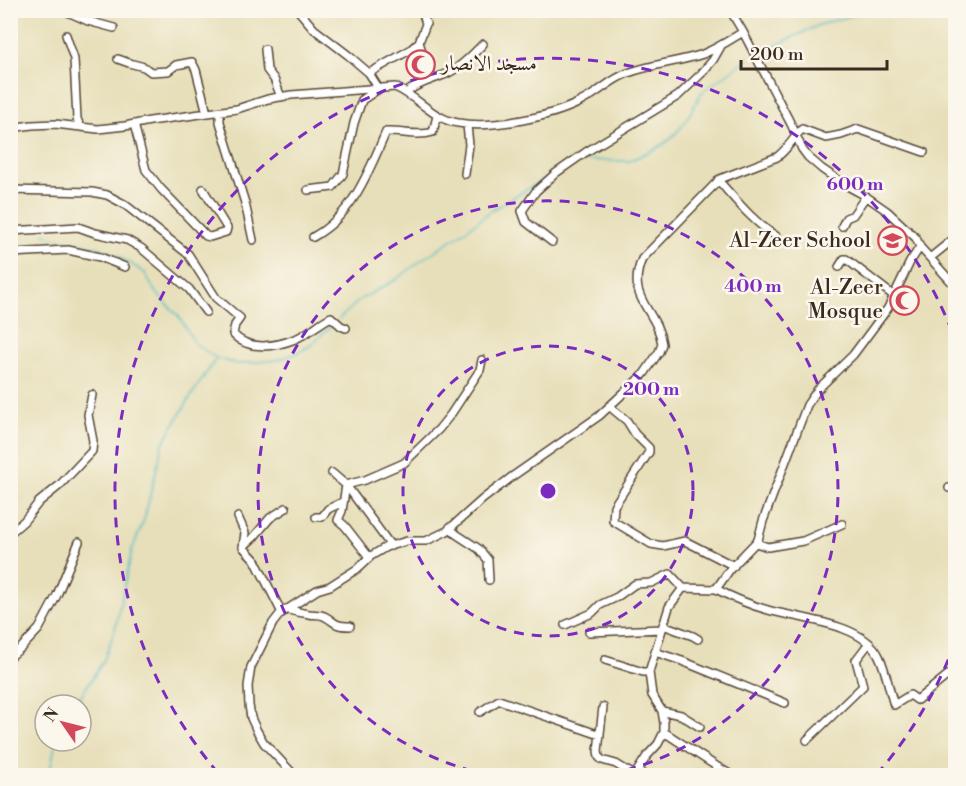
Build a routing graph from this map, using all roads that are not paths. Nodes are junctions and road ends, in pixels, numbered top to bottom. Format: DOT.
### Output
graph roads {
  1 [pos="68,10"];
  2 [pos="298,10"];
  3 [pos="422,10"];
  4 [pos="730,10"];
  5 [pos="114,28"];
  6 [pos="743,32"];
  7 [pos="66,35"];
  8 [pos="419,42"];
  9 [pos="483,44"];
  10 [pos="722,46"];
  11 [pos="265,49"];
  12 [pos="118,59"];
  13 [pos="369,73"];
  14 [pos="424,82"];
  15 [pos="379,89"];
  16 [pos="407,92"];
  17 [pos="281,97"];
  18 [pos="220,112"];
  19 [pos="207,113"];
  20 [pos="437,116"];
  21 [pos="134,124"];
  22 [pos="467,125"];
  23 [pos="80,126"];
  24 [pos="10,128"];
  25 [pos="796,135"];
  26 [pos="924,152"];
  27 [pos="465,174"];
  28 [pos="718,180"];
  29 [pos="203,189"];
  30 [pos="10,190"];
  31 [pos="308,190"];
  32 [pos="867,196"];
  33 [pos="842,226"];
  34 [pos="10,231"];
  35 [pos="776,236"];
  36 [pos="313,237"];
  37 [pos="956,237"];
  38 [pos="253,240"];
  39 [pos="552,242"];
  40 [pos="920,247"];
  41 [pos="10,253"];
  42 [pos="930,258"];
  43 [pos="125,267"];
  44 [pos="839,267"];
  45 [pos="956,287"];
  46 [pos="894,296"];
  47 [pos="206,312"];
  48 [pos="346,328"];
  49 [pos="482,360"];
  50 [pos="92,395"];
  51 [pos="609,406"];
  52 [pos="332,473"];
  53 [pos="346,485"];
  54 [pos="343,502"];
  55 [pos="286,508"];
  56 [pos="316,517"];
  57 [pos="238,518"];
  58 [pos="842,524"];
  59 [pos="450,527"];
  60 [pos="10,533"];
  61 [pos="79,542"];
  62 [pos="756,543"];
  63 [pos="391,546"];
  64 [pos="243,547"];
  65 [pos="369,557"];
  66 [pos="734,566"];
  67 [pos="489,580"];
  68 [pos="684,588"];
  69 [pos="716,589"];
  70 [pos="284,611"];
  71 [pos="565,625"];
  72 [pos="350,626"];
  73 [pos="662,627"];
  74 [pos="589,632"];
  75 [pos="698,639"];
  76 [pos="869,643"];
  77 [pos="655,652"];
  78 [pos="10,657"];
  79 [pos="605,660"];
  80 [pos="649,672"];
  81 [pos="948,675"];
  82 [pos="785,703"];
  83 [pos="603,707"];
  84 [pos="662,711"];
  85 [pos="480,712"];
  86 [pos="700,727"];
  87 [pos="664,732"];
  88 [pos="600,735"];
  89 [pos="807,740"];
  90 [pos="635,774"];
  91 [pos="295,776"];
  92 [pos="646,776"];
  93 [pos="733,776"];
  1 -- 5 [label="street"];
  2 -- 13 [label="street"];
  3 -- 8 [label="street"];
  4 -- 6 [label="street"];
  6 -- 10 [label="street"];
  6 -- 25 [label="street"];
  7 -- 23 [label="street"];
  8 -- 13 [label="street"];
  8 -- 14 [label="street"];
  9 -- 14 [label="street"];
  10 -- 22 [label="street"];
  10 -- 39 [label="street"];
  11 -- 17 [label="street"];
  12 -- 19 [label="street"];
  13 -- 15 [label="street"];
  14 -- 16 [label="street"];
  15 -- 16 [label="street"];
  15 -- 17 [label="street"];
  15 -- 31 [label="street"];
  16 -- 20 [label="street"];
  17 -- 18 [label="street"];
  18 -- 19 [label="street"];
  18 -- 38 [label="street"];
  19 -- 21 [label="street"];
  20 -- 22 [label="street"];
  20 -- 36 [label="street"];
  21 -- 23 [label="street"];
  21 -- 29 [label="street"];
  22 -- 27 [label="street"];
  23 -- 24 [label="street"];
  25 -- 26 [label="street"];
  25 -- 28 [label="street"];
  25 -- 32 [label="street"];
  28 -- 35 [label="street"];
  28 -- 51 [label="street"];
  30 -- 48 [label="street"];
  32 -- 33 [label="street"];
  32 -- 40 [label="street"];
  34 -- 47 [label="street"];
  37 -- 42 [label="street"];
  40 -- 42 [label="street"];
  40 -- 46 [label="street"];
  41 -- 43 [label="street"];
  42 -- 45 [label="street"];
  44 -- 46 [label="street"];
  46 -- 62 [label="street"];
  49 -- 53 [label="street"];
  50 -- 60 [label="street"];
  51 -- 59 [label="street"];
  51 -- 66 [label="street"];
  52 -- 53 [label="street"];
  53 -- 54 [label="street"];
  53 -- 63 [label="street"];
  54 -- 56 [label="street"];
  54 -- 65 [label="street"];
  55 -- 64 [label="street"];
  57 -- 64 [label="street"];
  58 -- 62 [label="street"];
  59 -- 63 [label="street"];
  59 -- 67 [label="street"];
  61 -- 78 [label="street"];
  62 -- 66 [label="street"];
  63 -- 65 [label="street"];
  64 -- 70 [label="street"];
  65 -- 70 [label="street"];
  66 -- 69 [label="street"];
  68 -- 69 [label="street"];
  68 -- 71 [label="street"];
  68 -- 73 [label="street"];
  69 -- 76 [label="street"];
  70 -- 72 [label="street"];
  70 -- 91 [label="street"];
  73 -- 74 [label="street"];
  73 -- 75 [label="street"];
  73 -- 77 [label="street"];
  76 -- 81 [label="street"];
  76 -- 89 [label="street"];
  77 -- 80 [label="street"];
  77 -- 82 [label="street"];
  79 -- 80 [label="street"];
  80 -- 84 [label="street"];
  83 -- 88 [label="street"];
  84 -- 86 [label="street"];
  84 -- 87 [label="street"];
  85 -- 88 [label="street"];
  87 -- 90 [label="street"];
  87 -- 93 [label="street"];
  88 -- 90 [label="street"];
  90 -- 92 [label="street"];
}
